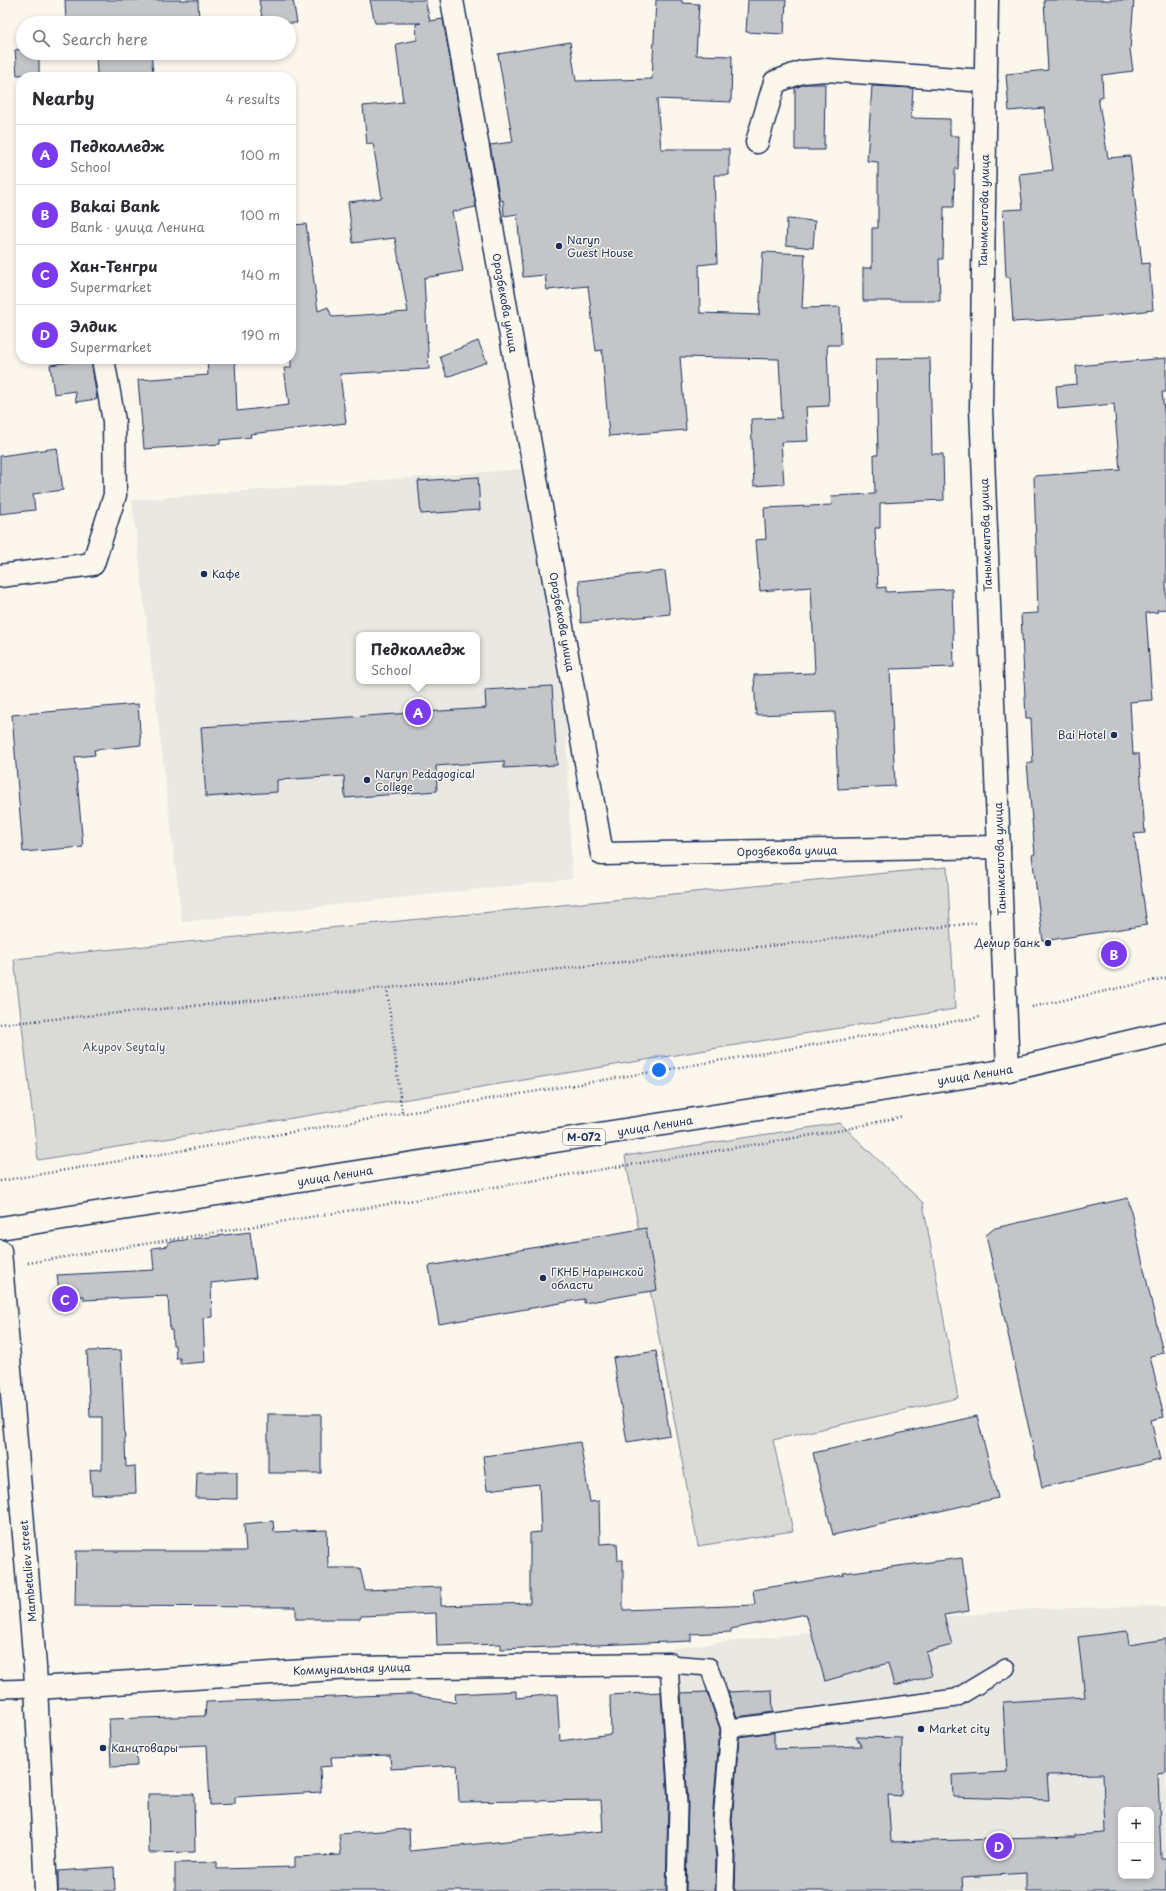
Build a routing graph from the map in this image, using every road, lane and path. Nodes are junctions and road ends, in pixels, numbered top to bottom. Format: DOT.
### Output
graph roads {
  1 [pos="452,0"];
  2 [pos="987,0"];
  3 [pos="986,81"];
  4 [pos="757,142"];
  5 [pos="104,364"];
  6 [pos="0,576"];
  7 [pos="999,847"];
  8 [pos="1002,920"];
  9 [pos="1166,978"];
  10 [pos="387,988"];
  11 [pos="1006,1013"];
  12 [pos="0,1024"];
  13 [pos="1166,1032"];
  14 [pos="1008,1070"];
  15 [pos="402,1114"];
  16 [pos="904,1116"];
  17 [pos="0,1181"];
  18 [pos="0,1228"];
  19 [pos="1,1259"];
  20 [pos="669,1664"];
  21 [pos="1006,1668"];
  22 [pos="36,1688"];
  23 [pos="0,1689"];
  24 [pos="730,1728"];
  25 [pos="46,1891"];
  26 [pos="676,1891"];
  27 [pos="724,1891"];
  1 -- 7 [label="street, Орозбекова улица"];
  2 -- 3 [label="street, Танымсеитова улица"];
  3 -- 4 [label="street"];
  3 -- 7 [label="street, Танымсеитова улица"];
  5 -- 6 [label="street"];
  7 -- 8 [label="street, Танымсеитова улица"];
  8 -- 10 [label="path"];
  8 -- 11 [label="street, Танымсеитова улица"];
  9 -- 11 [label="path"];
  10 -- 12 [label="path"];
  10 -- 15 [label="path"];
  11 -- 14 [label="street, Танымсеитова улица"];
  11 -- 15 [label="path"];
  13 -- 14 [label="street, улица Ленина / М-072"];
  14 -- 18 [label="street, улица Ленина / М-072"];
  15 -- 17 [label="path"];
  16 -- 19 [label="path"];
  19 -- 22 [label="street, Mambetaliev street"];
  20 -- 22 [label="street, Коммунальная улица"];
  20 -- 24 [label="lane"];
  20 -- 26 [label="lane"];
  21 -- 24 [label="lane"];
  22 -- 23 [label="lane"];
  22 -- 25 [label="street, Mambetaliev street"];
  24 -- 27 [label="lane"];
}
